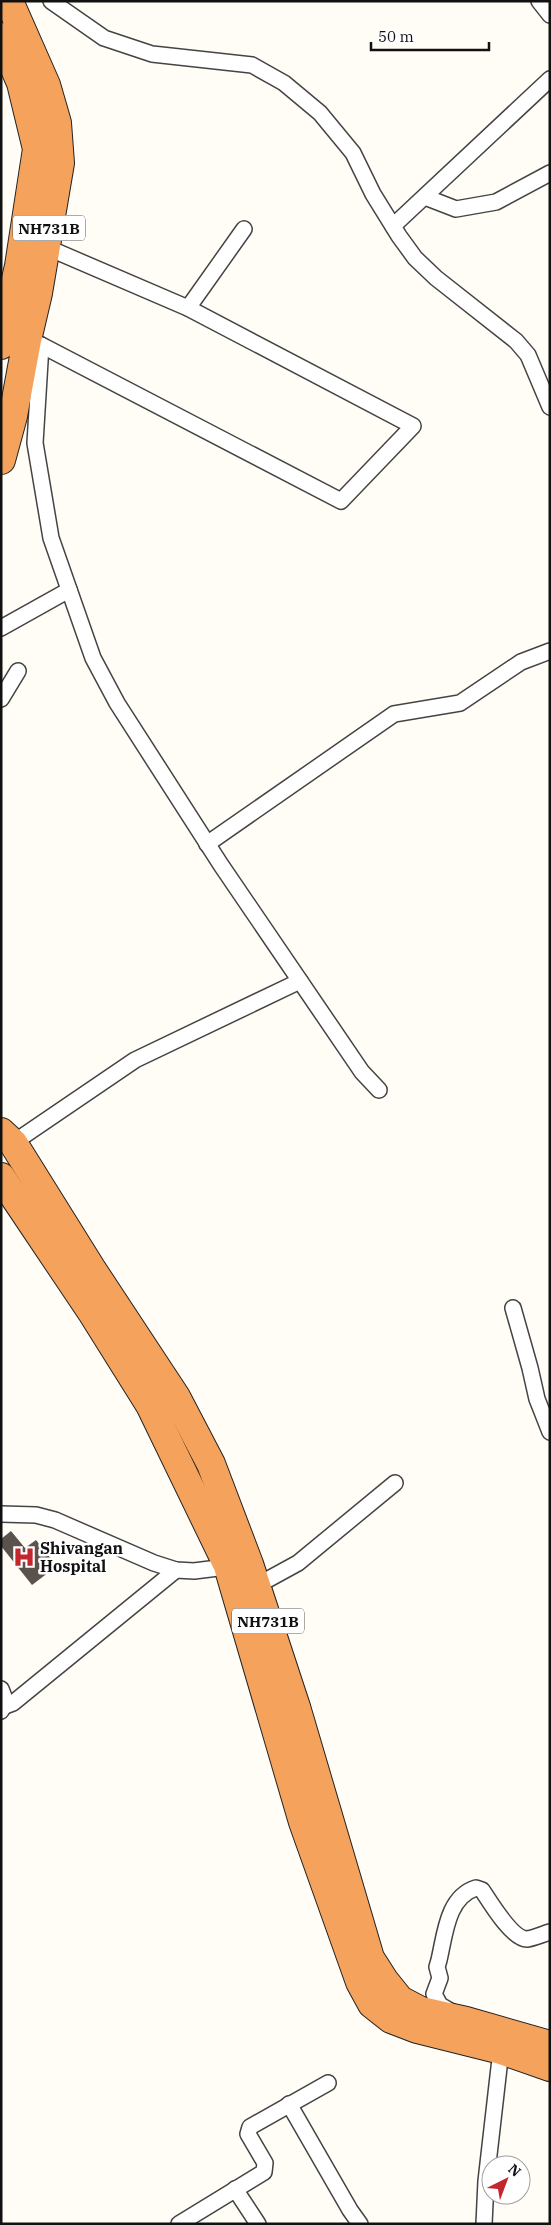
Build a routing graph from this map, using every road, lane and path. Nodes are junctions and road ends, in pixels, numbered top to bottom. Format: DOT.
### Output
graph roads {
  1 [pos="9,1"];
  2 [pos="51,1"];
  3 [pos="539,1"];
  4 [pos="550,15"];
  5 [pos="1,37"];
  6 [pos="550,79"];
  7 [pos="550,173"];
  8 [pos="425,197"];
  9 [pos="393,226"];
  10 [pos="244,229"];
  11 [pos="46,247"];
  12 [pos="188,308"];
  13 [pos="23,343"];
  14 [pos="550,407"];
  15 [pos="1,460"];
  16 [pos="69,590"];
  17 [pos="1,628"];
  18 [pos="550,651"];
  19 [pos="18,671"];
  20 [pos="1,699"];
  21 [pos="207,844"];
  22 [pos="300,981"];
  23 [pos="378,1090"];
  24 [pos="7,1137"];
  25 [pos="1,1177"];
  26 [pos="513,1308"];
  27 [pos="550,1432"];
  28 [pos="395,1483"];
  29 [pos="1,1514"];
  30 [pos="176,1570"];
  31 [pos="244,1572"];
  32 [pos="1,1689"];
  33 [pos="3,1708"];
  34 [pos="550,1932"];
  35 [pos="466,2021"];
  36 [pos="550,2045"];
  37 [pos="501,2050"];
  38 [pos="550,2067"];
  39 [pos="328,2083"];
  40 [pos="289,2104"];
  41 [pos="234,2189"];
  42 [pos="179,2224"];
  43 [pos="258,2224"];
  44 [pos="360,2224"];
  45 [pos="484,2224"];
  1 -- 11 [label="highway, NH731B"];
  2 -- 9 [label="street"];
  3 -- 4 [label="street"];
  5 -- 13 [label="highway"];
  6 -- 8 [label="street"];
  7 -- 8 [label="street"];
  8 -- 9 [label="street"];
  9 -- 14 [label="street"];
  10 -- 12 [label="street"];
  11 -- 12 [label="street"];
  11 -- 13 [label="highway, NH731B"];
  12 -- 13 [label="street"];
  13 -- 15 [label="highway, NH731B"];
  13 -- 16 [label="street"];
  16 -- 17 [label="street"];
  16 -- 21 [label="street"];
  18 -- 21 [label="street"];
  19 -- 20 [label="street"];
  21 -- 22 [label="street"];
  22 -- 23 [label="street"];
  22 -- 24 [label="street"];
  24 -- 31 [label="highway, NH731B"];
  25 -- 31 [label="highway"];
  26 -- 27 [label="street"];
  28 -- 31 [label="street"];
  29 -- 30 [label="street"];
  30 -- 31 [label="street"];
  30 -- 33 [label="street"];
  31 -- 35 [label="highway, NH731B"];
  31 -- 37 [label="highway"];
  32 -- 33 [label="street"];
  34 -- 35 [label="street"];
  35 -- 36 [label="highway, NH731B"];
  37 -- 38 [label="highway"];
  37 -- 45 [label="street"];
  39 -- 40 [label="street"];
  40 -- 41 [label="street"];
  40 -- 44 [label="street"];
  41 -- 42 [label="street"];
  41 -- 43 [label="street"];
}
